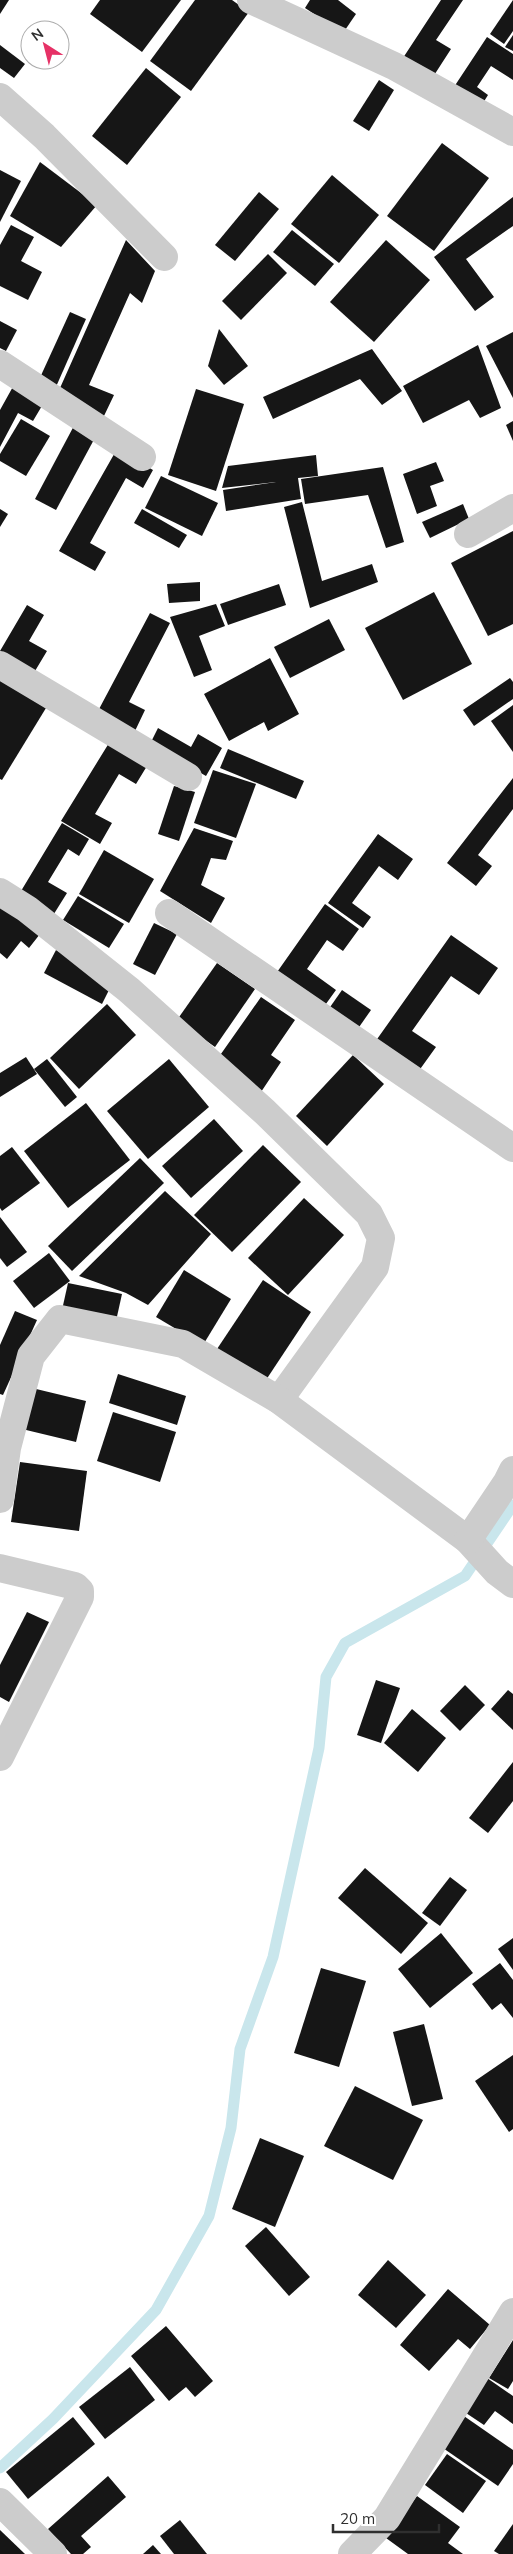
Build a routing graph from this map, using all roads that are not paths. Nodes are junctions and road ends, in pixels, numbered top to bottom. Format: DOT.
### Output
graph roads {
  1 [pos="251,0"];
  2 [pos="0,96"];
  3 [pos="513,132"];
  4 [pos="164,257"];
  5 [pos="0,364"];
  6 [pos="142,458"];
  7 [pos="513,508"];
  8 [pos="468,534"];
  9 [pos="0,665"];
  10 [pos="188,777"];
  11 [pos="0,892"];
  12 [pos="169,913"];
  13 [pos="513,1148"];
  14 [pos="279,1400"];
  15 [pos="513,1470"];
  16 [pos="0,1499"];
  17 [pos="468,1540"];
  18 [pos="0,1568"];
  19 [pos="505,1578"];
  20 [pos="0,1757"];
  21 [pos="513,2312"];
  22 [pos="0,2502"];
  23 [pos="52,2554"];
  24 [pos="352,2554"];
  1 -- 3 [label="street"];
  2 -- 4 [label="street"];
  5 -- 6 [label="street"];
  7 -- 8 [label="street"];
  9 -- 10 [label="street"];
  11 -- 14 [label="street"];
  12 -- 13 [label="street"];
  14 -- 16 [label="street"];
  14 -- 17 [label="street"];
  15 -- 17 [label="street"];
  17 -- 19 [label="street"];
  18 -- 20 [label="street"];
  21 -- 24 [label="street"];
  22 -- 23 [label="street"];
}
